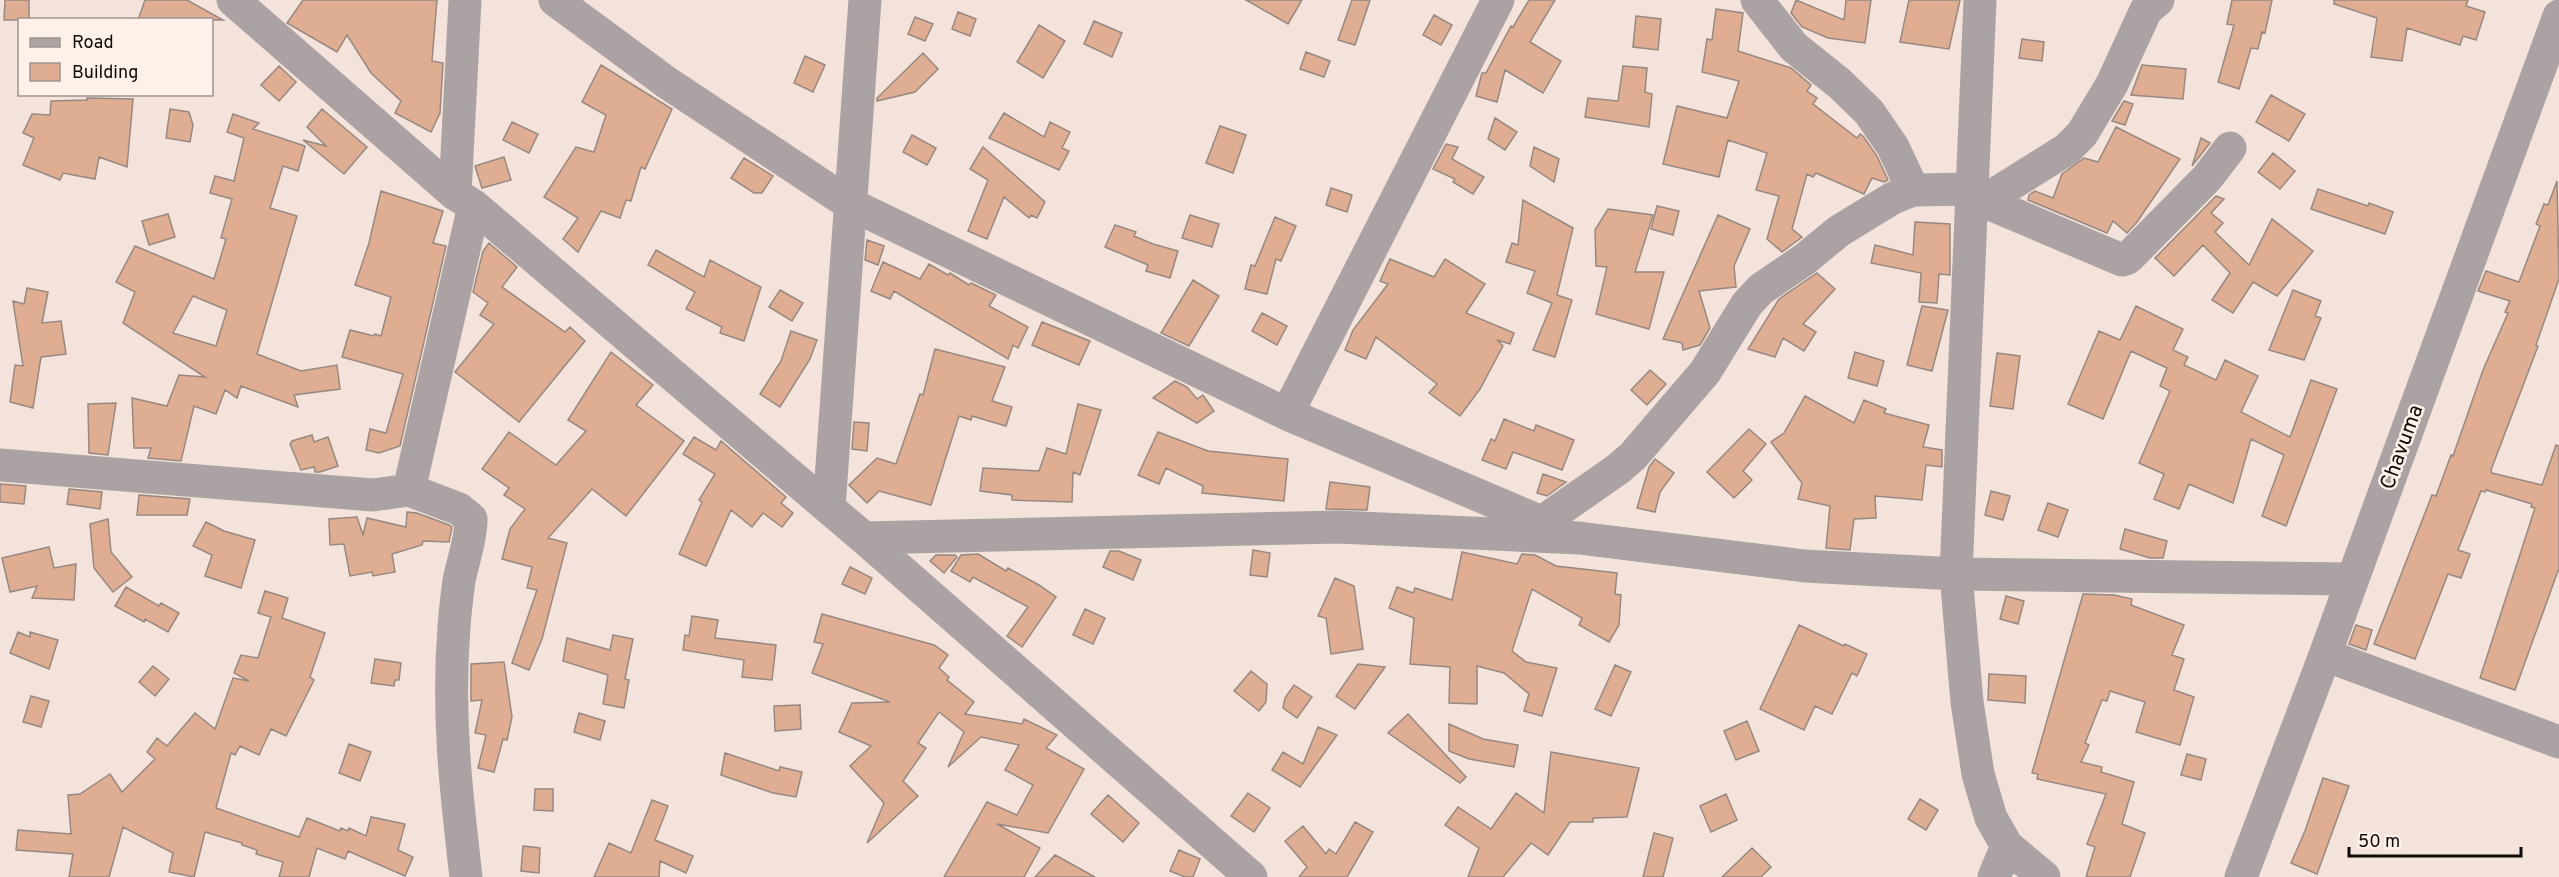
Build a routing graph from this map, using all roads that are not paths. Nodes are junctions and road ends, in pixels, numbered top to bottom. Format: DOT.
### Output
graph roads {
  1 [pos="233,0"];
  2 [pos="465,0"];
  3 [pos="555,0"];
  4 [pos="865,0"];
  5 [pos="1498,0"];
  6 [pos="1757,0"];
  7 [pos="1980,0"];
  8 [pos="2158,0"];
  9 [pos="2559,16"];
  10 [pos="2230,148"];
  11 [pos="1913,190"];
  12 [pos="1975,195"];
  13 [pos="465,200"];
  14 [pos="850,204"];
  15 [pos="1287,414"];
  16 [pos="0,465"];
  17 [pos="409,490"];
  18 [pos="829,508"];
  19 [pos="1542,522"];
  20 [pos="864,538"];
  21 [pos="1579,538"];
  22 [pos="1956,574"];
  23 [pos="2353,579"];
  24 [pos="2325,655"];
  25 [pos="2559,742"];
  26 [pos="2007,846"];
  27 [pos="466,877"];
  28 [pos="1251,877"];
  29 [pos="1994,877"];
  30 [pos="2044,877"];
  31 [pos="2241,877"];
  1 -- 13 [label="street"];
  2 -- 13 [label="street"];
  3 -- 14 [label="street"];
  4 -- 14 [label="street"];
  5 -- 15 [label="street"];
  6 -- 11 [label="street"];
  7 -- 12 [label="street"];
  8 -- 12 [label="street"];
  9 -- 23 [label="street, Chavuma"];
  10 -- 12 [label="street"];
  11 -- 12 [label="street"];
  11 -- 19 [label="street"];
  12 -- 22 [label="street"];
  13 -- 17 [label="street"];
  13 -- 18 [label="street"];
  14 -- 15 [label="street"];
  14 -- 18 [label="street"];
  15 -- 19 [label="street"];
  16 -- 17 [label="street"];
  17 -- 27 [label="street"];
  18 -- 20 [label="street"];
  19 -- 21 [label="street"];
  20 -- 21 [label="street"];
  20 -- 28 [label="street"];
  21 -- 22 [label="street"];
  22 -- 23 [label="street"];
  22 -- 26 [label="street"];
  23 -- 24 [label="street, Chavuma"];
  24 -- 25 [label="street"];
  24 -- 31 [label="street, Chavuma"];
  26 -- 29 [label="street"];
  26 -- 30 [label="street"];
}
